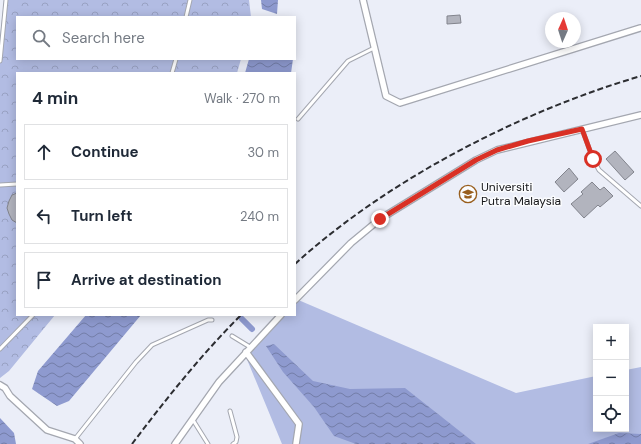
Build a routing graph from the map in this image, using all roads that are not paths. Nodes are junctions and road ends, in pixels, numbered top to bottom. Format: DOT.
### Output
graph roads {
  1 [pos="6,0"];
  2 [pos="190,0"];
  3 [pos="363,0"];
  4 [pos="186,16"];
  5 [pos="640,27"];
  6 [pos="376,48"];
  7 [pos="0,60"];
  8 [pos="176,60"];
  9 [pos="172,72"];
  10 [pos="641,115"];
  11 [pos="298,119"];
  12 [pos="582,129"];
  13 [pos="16,184"];
  14 [pos="0,185"];
  15 [pos="641,206"];
  16 [pos="296,299"];
  17 [pos="32,316"];
  18 [pos="280,316"];
  19 [pos="212,320"];
  20 [pos="232,336"];
  21 [pos="250,347"];
  22 [pos="0,349"];
  23 [pos="246,352"];
  24 [pos="0,385"];
  25 [pos="230,411"];
  26 [pos="193,420"];
  27 [pos="75,439"];
  28 [pos="80,444"];
  29 [pos="175,444"];
  30 [pos="208,444"];
  31 [pos="233,444"];
  32 [pos="296,444"];
  1 -- 7 [label="lane"];
  2 -- 4 [label="lane"];
  3 -- 6 [label="street"];
  5 -- 6 [label="street"];
  6 -- 11 [label="lane"];
  8 -- 9 [label="lane"];
  10 -- 12 [label="street"];
  12 -- 15 [label="lane"];
  12 -- 16 [label="street"];
  13 -- 14 [label="lane"];
  17 -- 22 [label="lane"];
  18 -- 21 [label="street"];
  19 -- 27 [label="lane"];
  20 -- 21 [label="lane"];
  21 -- 23 [label="street"];
  23 -- 26 [label="street"];
  23 -- 32 [label="street"];
  24 -- 27 [label="street"];
  25 -- 31 [label="lane"];
  26 -- 29 [label="street"];
  26 -- 30 [label="lane"];
  27 -- 28 [label="street"];
}
